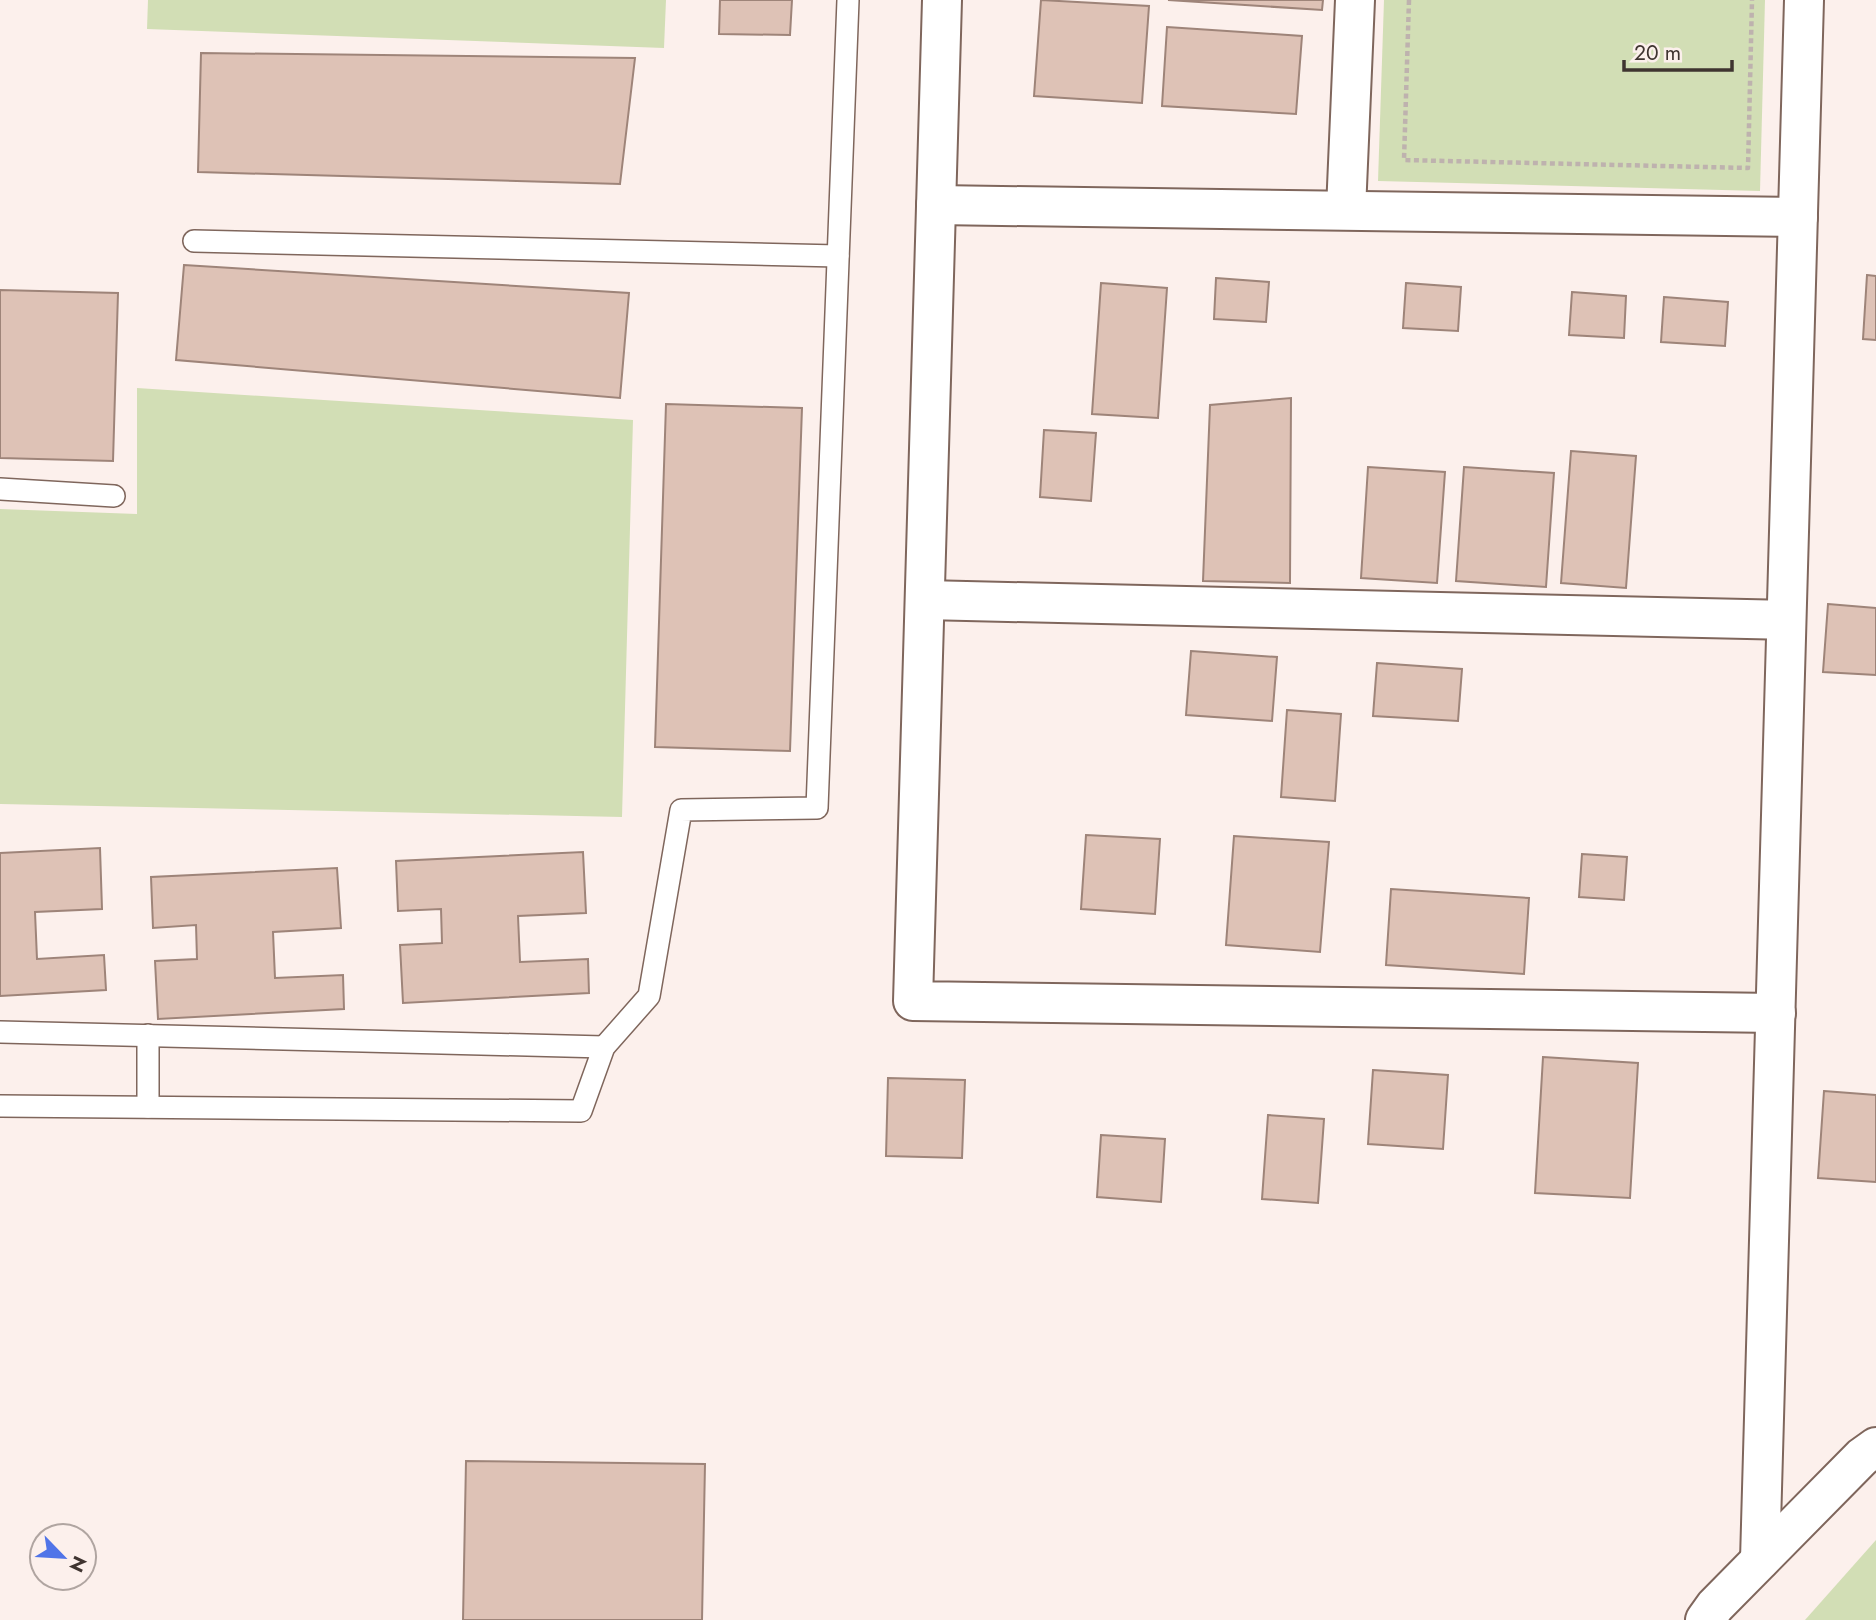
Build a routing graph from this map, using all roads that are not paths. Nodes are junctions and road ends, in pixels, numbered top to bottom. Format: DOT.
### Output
graph roads {
  1 [pos="848,0"];
  2 [pos="942,0"];
  3 [pos="1355,0"];
  4 [pos="1804,0"];
  5 [pos="936,205"];
  6 [pos="1346,210"];
  7 [pos="1798,217"];
  8 [pos="194,242"];
  9 [pos="838,256"];
  10 [pos="0,489"];
  11 [pos="114,496"];
  12 [pos="925,600"];
  13 [pos="1786,620"];
  14 [pos="1776,1013"];
  15 [pos="0,1032"];
  16 [pos="148,1035"];
  17 [pos="604,1047"];
  18 [pos="0,1106"];
  19 [pos="148,1107"];
  20 [pos="1876,1447"];
  21 [pos="1760,1560"];
  22 [pos="1705,1620"];
  1 -- 9 [label="lane"];
  2 -- 5 [label="street"];
  3 -- 6 [label="street"];
  4 -- 7 [label="street"];
  5 -- 6 [label="street"];
  5 -- 12 [label="street"];
  6 -- 7 [label="street"];
  7 -- 13 [label="street"];
  8 -- 9 [label="lane"];
  9 -- 17 [label="lane"];
  10 -- 11 [label="lane"];
  12 -- 13 [label="street"];
  12 -- 14 [label="street"];
  13 -- 14 [label="street"];
  14 -- 21 [label="street"];
  15 -- 16 [label="lane"];
  16 -- 17 [label="lane"];
  16 -- 19 [label="lane"];
  17 -- 19 [label="lane"];
  18 -- 19 [label="lane"];
  20 -- 21 [label="street"];
  21 -- 22 [label="street"];
}
